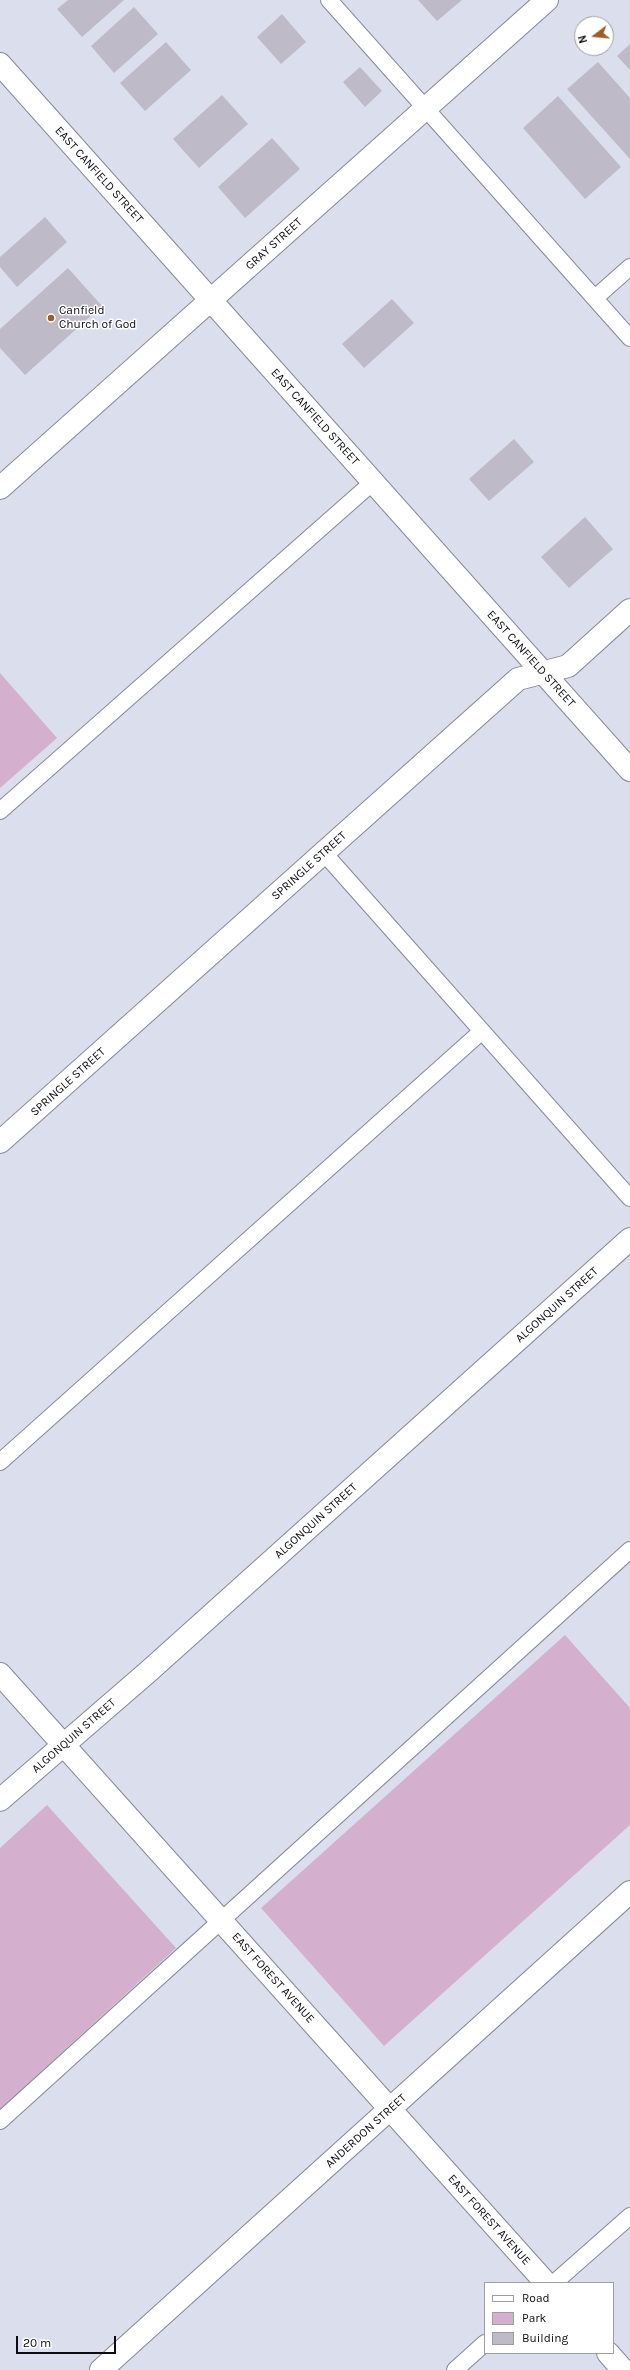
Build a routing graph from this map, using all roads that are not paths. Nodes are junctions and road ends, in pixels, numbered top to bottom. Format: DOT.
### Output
graph roads {
  1 [pos="329,0"];
  2 [pos="547,0"];
  3 [pos="0,64"];
  4 [pos="426,108"];
  5 [pos="630,267"];
  6 [pos="595,298"];
  7 [pos="211,300"];
  8 [pos="630,338"];
  9 [pos="373,482"];
  10 [pos="0,488"];
  11 [pos="630,610"];
  12 [pos="543,673"];
  13 [pos="630,770"];
  14 [pos="0,811"];
  15 [pos="324,853"];
  16 [pos="482,1031"];
  17 [pos="0,1142"];
  18 [pos="630,1198"];
  19 [pos="630,1239"];
  20 [pos="0,1462"];
  21 [pos="630,1550"];
  22 [pos="0,1674"];
  23 [pos="64,1745"];
  24 [pos="0,1800"];
  25 [pos="630,1892"];
  26 [pos="221,1919"];
  27 [pos="390,2110"];
  28 [pos="0,2121"];
  29 [pos="630,2216"];
  30 [pos="545,2282"];
  31 [pos="555,2282"];
  32 [pos="484,2344"];
  33 [pos="609,2354"];
  34 [pos="101,2370"];
  35 [pos="455,2370"];
  36 [pos="623,2370"];
  1 -- 4 [label="lane"];
  2 -- 4 [label="street, GRAY STREET"];
  3 -- 7 [label="street, EAST CANFIELD STREET"];
  4 -- 6 [label="lane"];
  4 -- 7 [label="street, GRAY STREET"];
  5 -- 6 [label="lane"];
  6 -- 8 [label="lane"];
  7 -- 9 [label="street, EAST CANFIELD STREET"];
  7 -- 10 [label="street, GRAY STREET"];
  9 -- 12 [label="street, EAST CANFIELD STREET"];
  9 -- 14 [label="lane"];
  11 -- 12 [label="street, SPRINGLE STREET"];
  12 -- 13 [label="street, EAST CANFIELD STREET"];
  12 -- 15 [label="street, SPRINGLE STREET"];
  15 -- 16 [label="lane"];
  15 -- 17 [label="street, SPRINGLE STREET"];
  16 -- 18 [label="lane"];
  16 -- 20 [label="lane"];
  19 -- 23 [label="street, ALGONQUIN STREET"];
  21 -- 26 [label="lane"];
  22 -- 23 [label="street, EAST FOREST AVENUE"];
  23 -- 24 [label="street, ALGONQUIN STREET"];
  23 -- 26 [label="street, EAST FOREST AVENUE"];
  25 -- 27 [label="street, ANDERDON STREET"];
  26 -- 27 [label="street, EAST FOREST AVENUE"];
  26 -- 28 [label="lane"];
  27 -- 30 [label="street, EAST FOREST AVENUE"];
  27 -- 34 [label="street, ANDERDON STREET"];
  29 -- 31 [label="lane"];
  32 -- 35 [label="lane"];
  33 -- 36 [label="street"];
}
